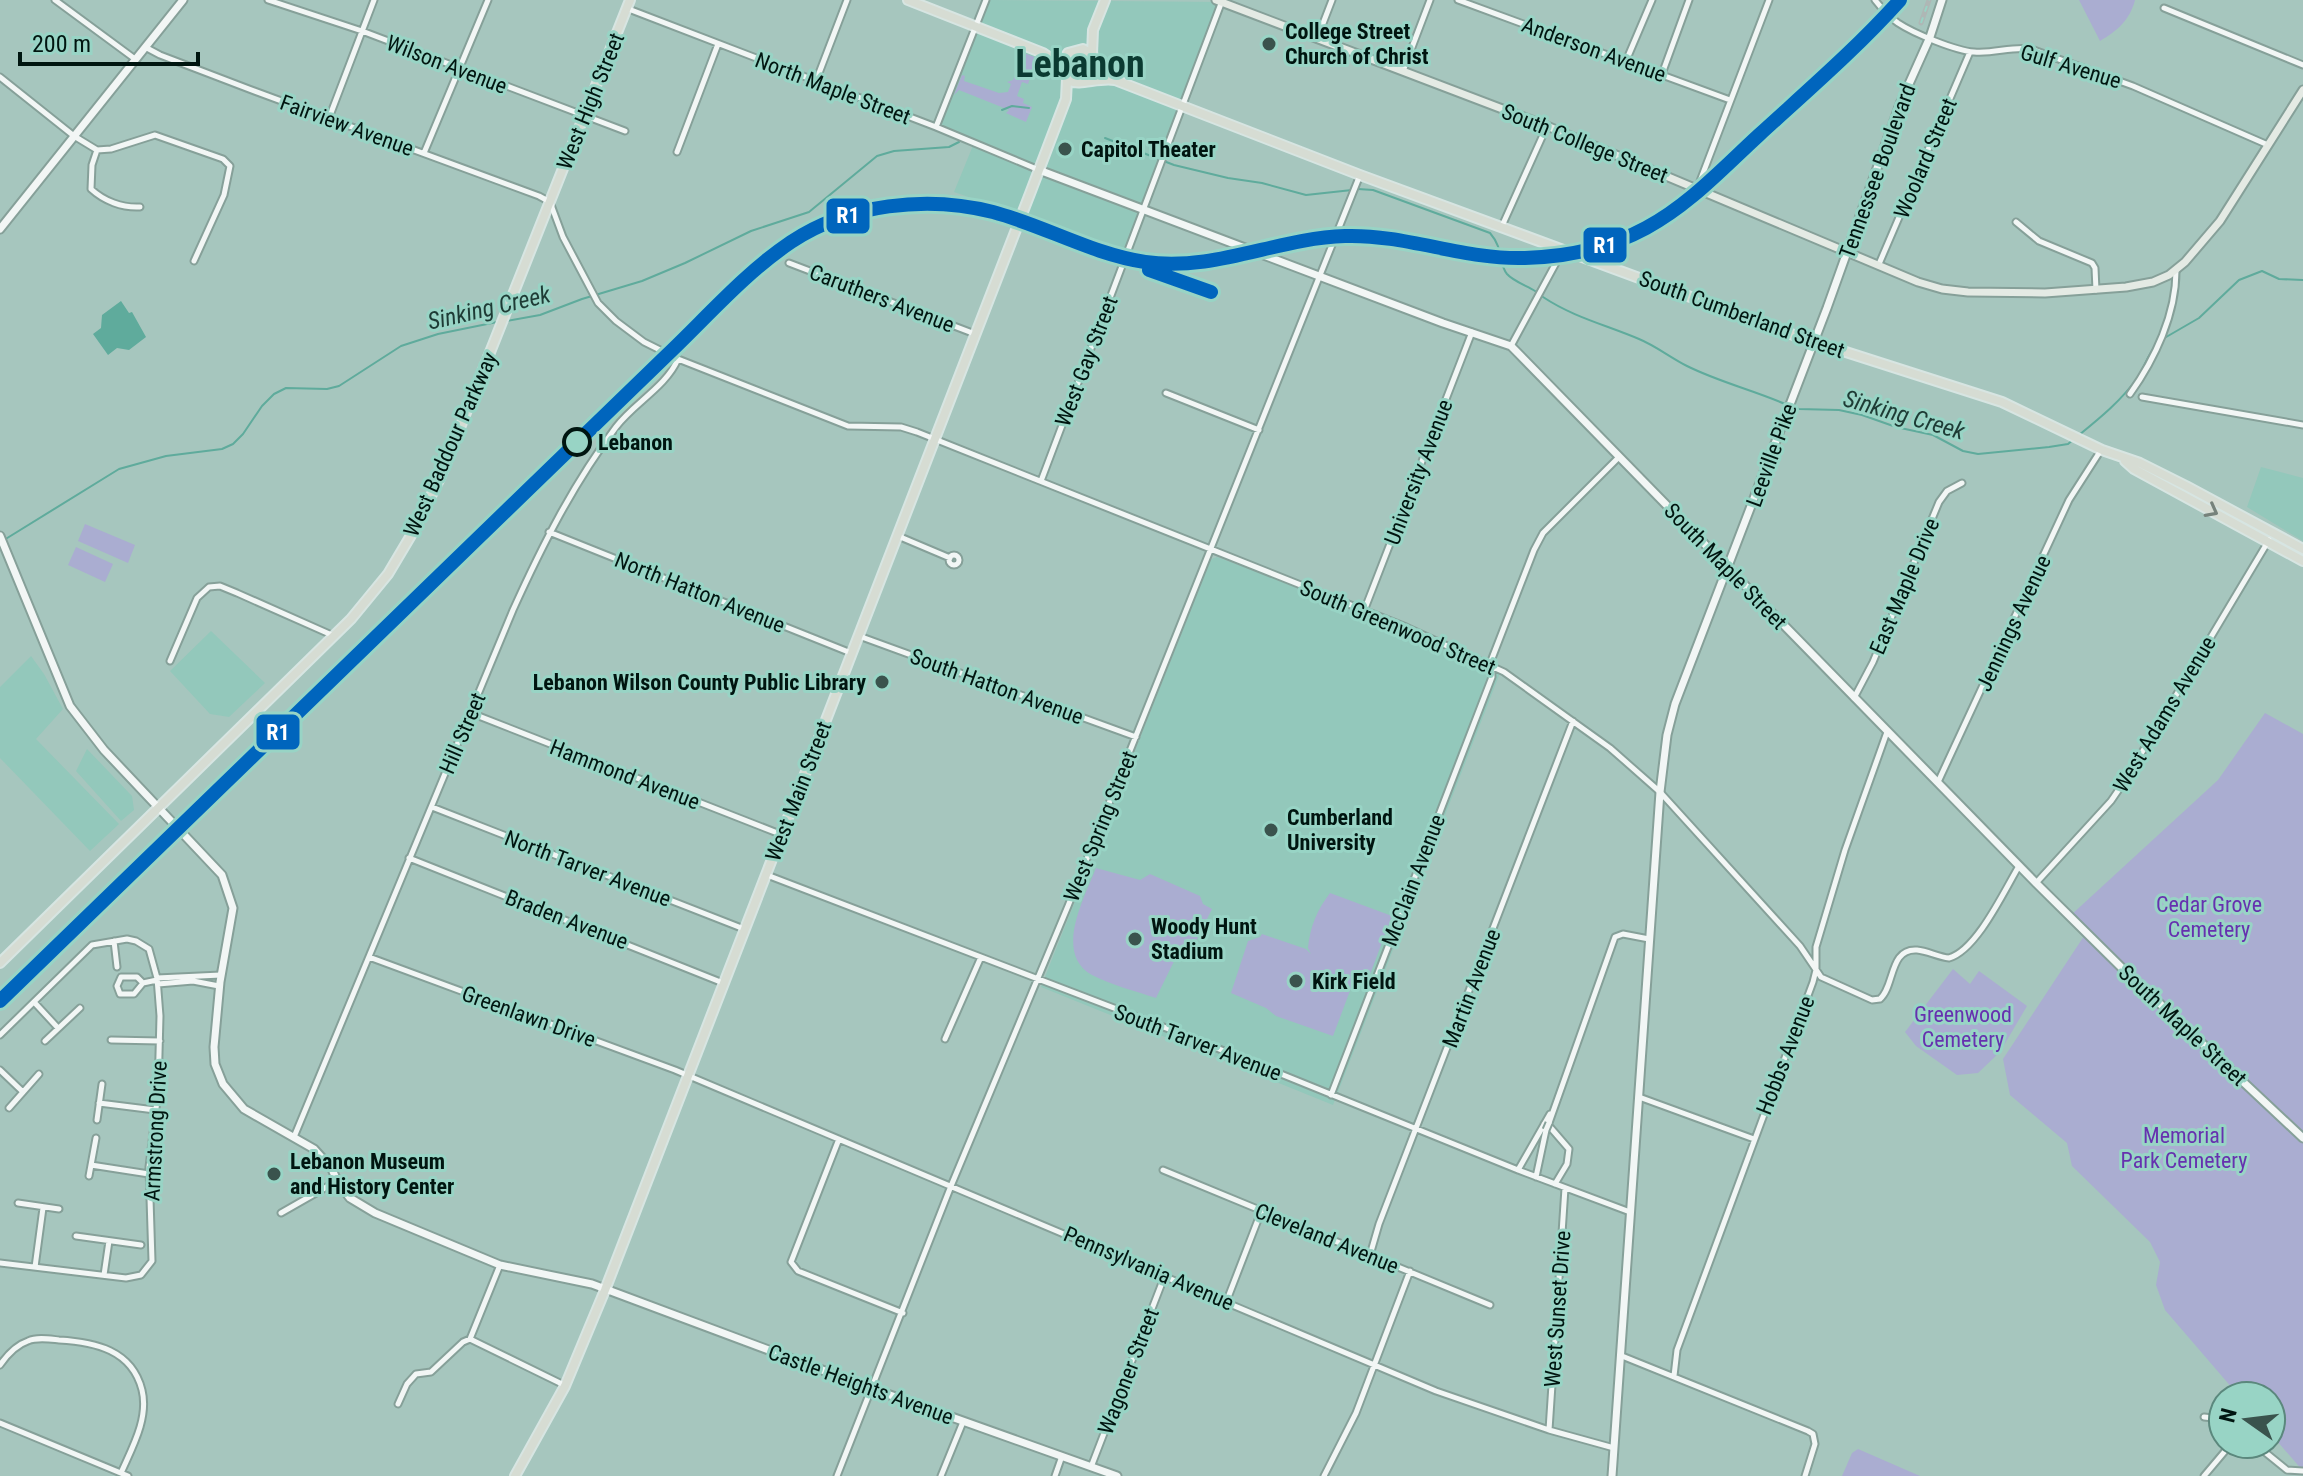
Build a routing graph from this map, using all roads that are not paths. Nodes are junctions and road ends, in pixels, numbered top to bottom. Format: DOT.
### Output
graph roads {
  1 [pos="55,0"];
  2 [pos="183,0"];
  3 [pos="268,0"];
  4 [pos="374,0"];
  5 [pos="488,0"];
  6 [pos="847,0"];
  7 [pos="908,0"];
  8 [pos="986,0"];
  9 [pos="1105,0"];
  10 [pos="1332,0"];
  11 [pos="1430,0"];
  12 [pos="1458,0"];
  13 [pos="1652,0"];
  14 [pos="1689,0"];
  15 [pos="1769,0"];
  16 [pos="1875,0"];
  17 [pos="1942,0"];
  18 [pos="1220,1"];
  19 [pos="628,4"];
  20 [pos="2164,8"];
  21 [pos="976,26"];
  22 [pos="1093,30"];
  23 [pos="362,31"];
  24 [pos="1930,37"];
  25 [pos="1317,39"];
  26 [pos="718,44"];
  27 [pos="145,47"];
  28 [pos="1072,51"];
  29 [pos="1970,52"];
  30 [pos="1043,53"];
  31 [pos="1094,58"];
  32 [pos="135,59"];
  33 [pos="1626,61"];
  34 [pos="2303,65"];
  35 [pos="460,68"];
  36 [pos="1062,69"];
  37 [pos="1403,71"];
  38 [pos="1662,74"];
  39 [pos="0,77"];
  40 [pos="1067,79"];
  41 [pos="1115,80"];
  42 [pos="816,81"];
  43 [pos="1086,82"];
  44 [pos="2303,90"];
  45 [pos="1066,99"];
  46 [pos="1730,100"];
  47 [pos="1183,106"];
  48 [pos="584,115"];
  49 [pos="329,118"];
  50 [pos="1547,126"];
  51 [pos="936,127"];
  52 [pos="625,131"];
  53 [pos="74,136"];
  54 [pos="2269,146"];
  55 [pos="97,150"];
  56 [pos="677,152"];
  57 [pos="424,153"];
  58 [pos="1039,170"];
  59 [pos="1360,175"];
  60 [pos="1697,189"];
  61 [pos="550,202"];
  62 [pos="140,207"];
  63 [pos="1144,209"];
  64 [pos="2016,222"];
  65 [pos="1502,226"];
  66 [pos="0,229"];
  67 [pos="1564,249"];
  68 [pos="1847,251"];
  69 [pos="194,261"];
  70 [pos="789,263"];
  71 [pos="1879,264"];
  72 [pos="2176,271"];
  73 [pos="1320,275"];
  74 [pos="2096,291"];
  75 [pos="1472,332"];
  76 [pos="975,334"];
  77 [pos="1813,342"];
  78 [pos="1511,346"];
  79 [pos="678,359"];
  80 [pos="1166,393"];
  81 [pos="2130,394"];
  82 [pos="2142,397"];
  83 [pos="2303,425"];
  84 [pos="1259,430"];
  85 [pos="934,439"];
  86 [pos="2098,447"];
  87 [pos="1619,457"];
  88 [pos="2121,458"];
  89 [pos="1041,481"];
  90 [pos="1962,483"];
  91 [pos="549,532"];
  92 [pos="2274,532"];
  93 [pos="0,536"];
  94 [pos="897,536"];
  95 [pos="2268,541"];
  96 [pos="2303,549"];
  97 [pos="1211,550"];
  98 [pos="950,558"];
  99 [pos="2303,561"];
  100 [pos="1727,567"];
  101 [pos="1364,611"];
  102 [pos="858,636"];
  103 [pos="335,637"];
  104 [pos="851,653"];
  105 [pos="170,661"];
  106 [pos="1491,665"];
  107 [pos="1854,698"];
  108 [pos="471,713"];
  109 [pos="1573,721"];
  110 [pos="1887,732"];
  111 [pos="1136,737"];
  112 [pos="1938,782"];
  113 [pos="1660,792"];
  114 [pos="432,807"];
  115 [pos="159,809"];
  116 [pos="780,834"];
  117 [pos="409,858"];
  118 [pos="2019,866"];
  119 [pos="765,874"];
  120 [pos="2036,883"];
  121 [pos="744,929"];
  122 [pos="1649,939"];
  123 [pos="114,941"];
  124 [pos="369,957"];
  125 [pos="981,957"];
  126 [pos="0,963"];
  127 [pos="117,967"];
  128 [pos="1816,970"];
  129 [pos="221,975"];
  130 [pos="1039,979"];
  131 [pos="157,980"];
  132 [pos="143,983"];
  133 [pos="723,983"];
  134 [pos="219,986"];
  135 [pos="34,1002"];
  136 [pos="80,1008"];
  137 [pos="58,1028"];
  138 [pos="0,1035"];
  139 [pos="945,1039"];
  140 [pos="111,1040"];
  141 [pos="45,1041"];
  142 [pos="160,1041"];
  143 [pos="0,1070"];
  144 [pos="39,1074"];
  145 [pos="688,1075"];
  146 [pos="102,1084"];
  147 [pos="23,1092"];
  148 [pos="1331,1095"];
  149 [pos="1639,1097"];
  150 [pos="99,1103"];
  151 [pos="9,1108"];
  152 [pos="155,1110"];
  153 [pos="97,1120"];
  154 [pos="1546,1126"];
  155 [pos="1416,1128"];
  156 [pos="294,1137"];
  157 [pos="96,1138"];
  158 [pos="2303,1138"];
  159 [pos="839,1139"];
  160 [pos="1754,1139"];
  161 [pos="91,1165"];
  162 [pos="1163,1170"];
  163 [pos="1518,1170"];
  164 [pos="149,1174"];
  165 [pos="89,1176"];
  166 [pos="1536,1177"];
  167 [pos="337,1181"];
  168 [pos="1555,1184"];
  169 [pos="951,1186"];
  170 [pos="1565,1187"];
  171 [pos="18,1203"];
  172 [pos="43,1208"];
  173 [pos="59,1209"];
  174 [pos="1261,1212"];
  175 [pos="1630,1212"];
  176 [pos="281,1213"];
  177 [pos="76,1236"];
  178 [pos="109,1241"];
  179 [pos="141,1245"];
  180 [pos="1370,1255"];
  181 [pos="0,1263"];
  182 [pos="500,1265"];
  183 [pos="35,1267"];
  184 [pos="1410,1271"];
  185 [pos="104,1275"];
  186 [pos="1165,1275"];
  187 [pos="605,1290"];
  188 [pos="1227,1300"];
  189 [pos="1490,1305"];
  190 [pos="903,1313"];
  191 [pos="470,1339"];
  192 [pos="1622,1356"];
  193 [pos="0,1365"];
  194 [pos="1375,1365"];
  195 [pos="1674,1376"];
  196 [pos="565,1386"];
  197 [pos="873,1389"];
  198 [pos="398,1404"];
  199 [pos="2204,1417"];
  200 [pos="2207,1417"];
  201 [pos="963,1422"];
  202 [pos="0,1423"];
  203 [pos="1549,1430"];
  204 [pos="1614,1448"];
  205 [pos="1062,1456"];
  206 [pos="2218,1460"];
  207 [pos="2275,1460"];
  208 [pos="1091,1467"];
  209 [pos="2287,1470"];
  210 [pos="2303,1471"];
  211 [pos="121,1473"];
  212 [pos="128,1476"];
  213 [pos="515,1476"];
  214 [pos="837,1476"];
  215 [pos="941,1476"];
  216 [pos="1055,1476"];
  217 [pos="1117,1476"];
  218 [pos="1324,1476"];
  219 [pos="1612,1476"];
  220 [pos="1805,1476"];
  221 [pos="2204,1476"];
  222 [pos="2282,1476"];
  1 -- 32 [label="street"];
  2 -- 27 [label="street"];
  3 -- 23 [label="street, Wilson Avenue"];
  4 -- 23 [label="street"];
  5 -- 35 [label="street"];
  6 -- 42 [label="street"];
  7 -- 21 [label="main road"];
  8 -- 21 [label="street"];
  9 -- 22 [label="main road"];
  10 -- 25 [label="street"];
  11 -- 37 [label="street"];
  12 -- 33 [label="street, Anderson Avenue"];
  13 -- 33 [label="street"];
  14 -- 38 [label="street"];
  15 -- 46 [label="street"];
  16 -- 24 [label="street, Gulf Avenue"];
  17 -- 24 [label="street, Tennessee Boulevard"];
  18 -- 25 [label="main road, South College Street"];
  18 -- 47 [label="street, West Gay Street"];
  19 -- 26 [label="street, North Maple Street"];
  19 -- 48 [label="main road, West High Street"];
  20 -- 34 [label="street"];
  21 -- 30 [label="main road"];
  21 -- 51 [label="street"];
  22 -- 28 [label="main road"];
  22 -- 31 [label="main road"];
  23 -- 35 [label="street, Wilson Avenue"];
  23 -- 49 [label="street"];
  24 -- 29 [label="street, Gulf Avenue"];
  24 -- 68 [label="street, Tennessee Boulevard"];
  25 -- 37 [label="main road, South College Street"];
  26 -- 42 [label="street, North Maple Street"];
  26 -- 56 [label="street"];
  27 -- 32 [label="street"];
  27 -- 49 [label="street, Fairview Avenue"];
  28 -- 30 [label="main road"];
  28 -- 31 [label="main road"];
  28 -- 36 [label="main road"];
  29 -- 54 [label="street, Gulf Avenue"];
  29 -- 71 [label="street, Woolard Street"];
  30 -- 36 [label="main road"];
  31 -- 41 [label="main road"];
  31 -- 43 [label="main road"];
  32 -- 53 [label="street"];
  33 -- 38 [label="street, Anderson Avenue"];
  35 -- 48 [label="street, Wilson Avenue"];
  35 -- 57 [label="street"];
  36 -- 40 [label="main road"];
  37 -- 50 [label="main road, South College Street"];
  38 -- 46 [label="street, Anderson Avenue"];
  39 -- 53 [label="street"];
  40 -- 43 [label="main road"];
  40 -- 45 [label="main road, West Main Street"];
  41 -- 43 [label="main road, South Cumberland Street"];
  41 -- 47 [label="main road, South Cumberland Street"];
  42 -- 51 [label="street, North Maple Street"];
  43 -- 45 [label="main road, West Main Street"];
  44 -- 54 [label="main road"];
  45 -- 58 [label="main road, West Main Street"];
  46 -- 60 [label="street"];
  47 -- 59 [label="main road, South Cumberland Street"];
  47 -- 63 [label="street, West Gay Street"];
  48 -- 52 [label="street, Wilson Avenue"];
  48 -- 61 [label="main road, West High Street"];
  49 -- 57 [label="street, Fairview Avenue"];
  50 -- 60 [label="main road, South College Street"];
  50 -- 65 [label="street"];
  51 -- 58 [label="street, North Maple Street"];
  53 -- 55 [label="street"];
  53 -- 66 [label="street"];
  54 -- 72 [label="main road"];
  55 -- 62 [label="street"];
  55 -- 69 [label="street"];
  57 -- 61 [label="street, Fairview Avenue"];
  58 -- 63 [label="street, South Maple Street"];
  58 -- 76 [label="main road, West Main Street"];
  59 -- 65 [label="main road, South Cumberland Street"];
  59 -- 73 [label="street, West Spring Street"];
  60 -- 68 [label="main road, South College Street"];
  61 -- 79 [label="street, South Greenwood Street"];
  61 -- 103 [label="main road, West Baddour Parkway"];
  63 -- 73 [label="street, South Maple Street"];
  63 -- 89 [label="street, West Gay Street"];
  64 -- 74 [label="street"];
  65 -- 67 [label="main road, South Cumberland Street"];
  67 -- 77 [label="main road, South Cumberland Street"];
  67 -- 78 [label="street"];
  68 -- 71 [label="main road, South College Street"];
  68 -- 77 [label="street, Tennessee Boulevard"];
  70 -- 76 [label="street, Caruthers Avenue"];
  71 -- 74 [label="main road, South College Street"];
  72 -- 74 [label="main road, South College Street"];
  72 -- 81 [label="street"];
  73 -- 75 [label="street, South Maple Street"];
  73 -- 84 [label="street, West Spring Street"];
  75 -- 78 [label="street, South Maple Street"];
  75 -- 101 [label="street, University Avenue"];
  76 -- 85 [label="main road, West Main Street"];
  77 -- 86 [label="main road, South Cumberland Street"];
  77 -- 100 [label="street, Leeville Pike"];
  78 -- 87 [label="street, South Maple Street"];
  79 -- 85 [label="street, South Greenwood Street"];
  79 -- 91 [label="street, Hill Street"];
  80 -- 84 [label="street"];
  82 -- 83 [label="street"];
  84 -- 97 [label="street, West Spring Street"];
  85 -- 89 [label="street, South Greenwood Street"];
  85 -- 94 [label="main road, West Main Street"];
  86 -- 88 [label="main road, South Cumberland Street"];
  86 -- 112 [label="street, Jennings Avenue"];
  87 -- 100 [label="street, South Maple Street"];
  87 -- 106 [label="street, McClain Avenue"];
  88 -- 92 [label="main road, South Cumberland Street"];
  88 -- 95 [label="main road, South Cumberland Street, one-way"];
  89 -- 97 [label="street, South Greenwood Street"];
  90 -- 107 [label="street, East Maple Drive"];
  91 -- 104 [label="street, North Hatton Avenue"];
  91 -- 108 [label="street, Hill Street"];
  92 -- 95 [label="street, West Adams Avenue"];
  92 -- 96 [label="main road, South Cumberland Street"];
  93 -- 115 [label="street, Castle Heights Avenue"];
  94 -- 98 [label="street"];
  94 -- 102 [label="main road, West Main Street"];
  95 -- 99 [label="main road, South Cumberland Street"];
  95 -- 120 [label="street, West Adams Avenue"];
  97 -- 101 [label="street, South Greenwood Street"];
  97 -- 111 [label="street, West Spring Street"];
  100 -- 107 [label="street, South Maple Street"];
  100 -- 113 [label="street, Leeville Pike"];
  101 -- 106 [label="street, South Greenwood Street"];
  102 -- 104 [label="main road, West Main Street"];
  102 -- 111 [label="street, South Hatton Avenue"];
  103 -- 105 [label="street"];
  103 -- 115 [label="main road, West Baddour Parkway"];
  104 -- 116 [label="main road, West Main Street"];
  106 -- 109 [label="street, South Greenwood Street"];
  106 -- 148 [label="street, McClain Avenue"];
  107 -- 110 [label="street, South Maple Street"];
  108 -- 114 [label="street, Hill Street"];
  108 -- 116 [label="street, Hammond Avenue"];
  109 -- 113 [label="street, South Greenwood Street"];
  109 -- 155 [label="street, Martin Avenue"];
  110 -- 112 [label="street, South Maple Street"];
  110 -- 128 [label="street, Hobbs Avenue"];
  111 -- 130 [label="street, West Spring Street"];
  112 -- 118 [label="street, South Maple Street"];
  113 -- 122 [label="street, Leeville Pike"];
  113 -- 128 [label="street, South Greenwood Street"];
  114 -- 117 [label="street, Hill Street"];
  114 -- 121 [label="street, North Tarver Avenue"];
  115 -- 126 [label="main road, West Baddour Parkway"];
  115 -- 129 [label="street, Castle Heights Avenue"];
  116 -- 119 [label="main road, West Main Street"];
  117 -- 124 [label="street, Hill Street"];
  117 -- 133 [label="street, Braden Avenue"];
  118 -- 120 [label="street, South Maple Street"];
  118 -- 128 [label="street"];
  119 -- 121 [label="main road, West Main Street"];
  119 -- 125 [label="street, South Tarver Avenue"];
  120 -- 158 [label="street, South Maple Street"];
  121 -- 133 [label="main road, West Main Street"];
  122 -- 149 [label="street, Leeville Pike"];
  122 -- 154 [label="street"];
  123 -- 127 [label="street"];
  123 -- 131 [label="street, Armstrong Drive"];
  123 -- 135 [label="street"];
  124 -- 145 [label="street, Greenlawn Drive"];
  124 -- 156 [label="street, Hill Street"];
  125 -- 130 [label="street, South Tarver Avenue"];
  125 -- 139 [label="street"];
  128 -- 160 [label="street, Hobbs Avenue"];
  129 -- 131 [label="street"];
  129 -- 134 [label="street, Castle Heights Avenue"];
  130 -- 148 [label="street, South Tarver Avenue"];
  130 -- 169 [label="street, West Spring Street"];
  131 -- 132 [label="street"];
  131 -- 134 [label="street"];
  131 -- 142 [label="street, Armstrong Drive"];
  132 -- 132 [label="street"];
  133 -- 145 [label="main road, West Main Street"];
  134 -- 156 [label="street, Castle Heights Avenue"];
  135 -- 137 [label="street"];
  135 -- 138 [label="street"];
  136 -- 137 [label="street"];
  137 -- 141 [label="street"];
  140 -- 142 [label="street"];
  142 -- 152 [label="street, Armstrong Drive"];
  143 -- 147 [label="street"];
  144 -- 147 [label="street"];
  145 -- 159 [label="street, Pennsylvania Avenue"];
  145 -- 187 [label="main road, West Main Street"];
  146 -- 150 [label="street"];
  147 -- 151 [label="street"];
  148 -- 155 [label="street, South Tarver Avenue"];
  149 -- 160 [label="street"];
  149 -- 175 [label="street, Leeville Pike"];
  150 -- 152 [label="street"];
  150 -- 153 [label="street"];
  152 -- 164 [label="street, Armstrong Drive"];
  154 -- 163 [label="street"];
  154 -- 166 [label="street"];
  154 -- 168 [label="street"];
  155 -- 163 [label="street, South Tarver Avenue"];
  155 -- 180 [label="street, Martin Avenue"];
  156 -- 167 [label="street, Castle Heights Avenue"];
  157 -- 161 [label="street"];
  159 -- 169 [label="street, Pennsylvania Avenue"];
  159 -- 190 [label="street"];
  160 -- 195 [label="street, Hobbs Avenue"];
  161 -- 164 [label="street"];
  161 -- 165 [label="street"];
  162 -- 174 [label="street, Cleveland Avenue"];
  163 -- 166 [label="street, South Tarver Avenue"];
  164 -- 185 [label="street, Armstrong Drive"];
  166 -- 168 [label="street, South Tarver Avenue"];
  167 -- 176 [label="street"];
  167 -- 182 [label="street, Castle Heights Avenue"];
  168 -- 170 [label="street, South Tarver Avenue"];
  169 -- 186 [label="street, Pennsylvania Avenue"];
  169 -- 190 [label="street, West Spring Street"];
  170 -- 175 [label="street, South Tarver Avenue"];
  170 -- 203 [label="street, West Sunset Drive"];
  171 -- 172 [label="street"];
  172 -- 173 [label="street"];
  172 -- 183 [label="street"];
  174 -- 180 [label="street, Cleveland Avenue"];
  174 -- 188 [label="street"];
  175 -- 192 [label="street, Leeville Pike"];
  177 -- 178 [label="street"];
  178 -- 179 [label="street"];
  178 -- 185 [label="street"];
  180 -- 184 [label="street, Cleveland Avenue"];
  181 -- 183 [label="street, Armstrong Drive"];
  182 -- 187 [label="street, Castle Heights Avenue"];
  182 -- 191 [label="street"];
  183 -- 185 [label="street, Armstrong Drive"];
  184 -- 189 [label="street, Cleveland Avenue"];
  184 -- 194 [label="street"];
  186 -- 188 [label="street, Pennsylvania Avenue"];
  186 -- 208 [label="street, Wagoner Street"];
  187 -- 196 [label="main road, West Main Street"];
  187 -- 197 [label="street, Castle Heights Avenue"];
  188 -- 194 [label="street, Pennsylvania Avenue"];
  190 -- 197 [label="street, West Spring Street"];
  191 -- 196 [label="street"];
  191 -- 198 [label="street"];
  192 -- 195 [label="street"];
  192 -- 204 [label="street, Leeville Pike"];
  193 -- 211 [label="street"];
  194 -- 203 [label="street, Pennsylvania Avenue"];
  194 -- 218 [label="street"];
  195 -- 220 [label="street"];
  196 -- 213 [label="main road, West Main Street"];
  197 -- 201 [label="street, Castle Heights Avenue"];
  197 -- 214 [label="street, West Spring Street"];
  199 -- 200 [label="street"];
  201 -- 205 [label="street, Castle Heights Avenue"];
  201 -- 215 [label="street"];
  202 -- 211 [label="street"];
  203 -- 204 [label="street, Pennsylvania Avenue"];
  204 -- 219 [label="street, Leeville Pike"];
  205 -- 208 [label="street, Castle Heights Avenue"];
  205 -- 216 [label="street"];
  206 -- 221 [label="street"];
  207 -- 209 [label="street"];
  208 -- 217 [label="street, Castle Heights Avenue"];
  209 -- 210 [label="street"];
  209 -- 222 [label="street"];
  211 -- 212 [label="street"];
}
